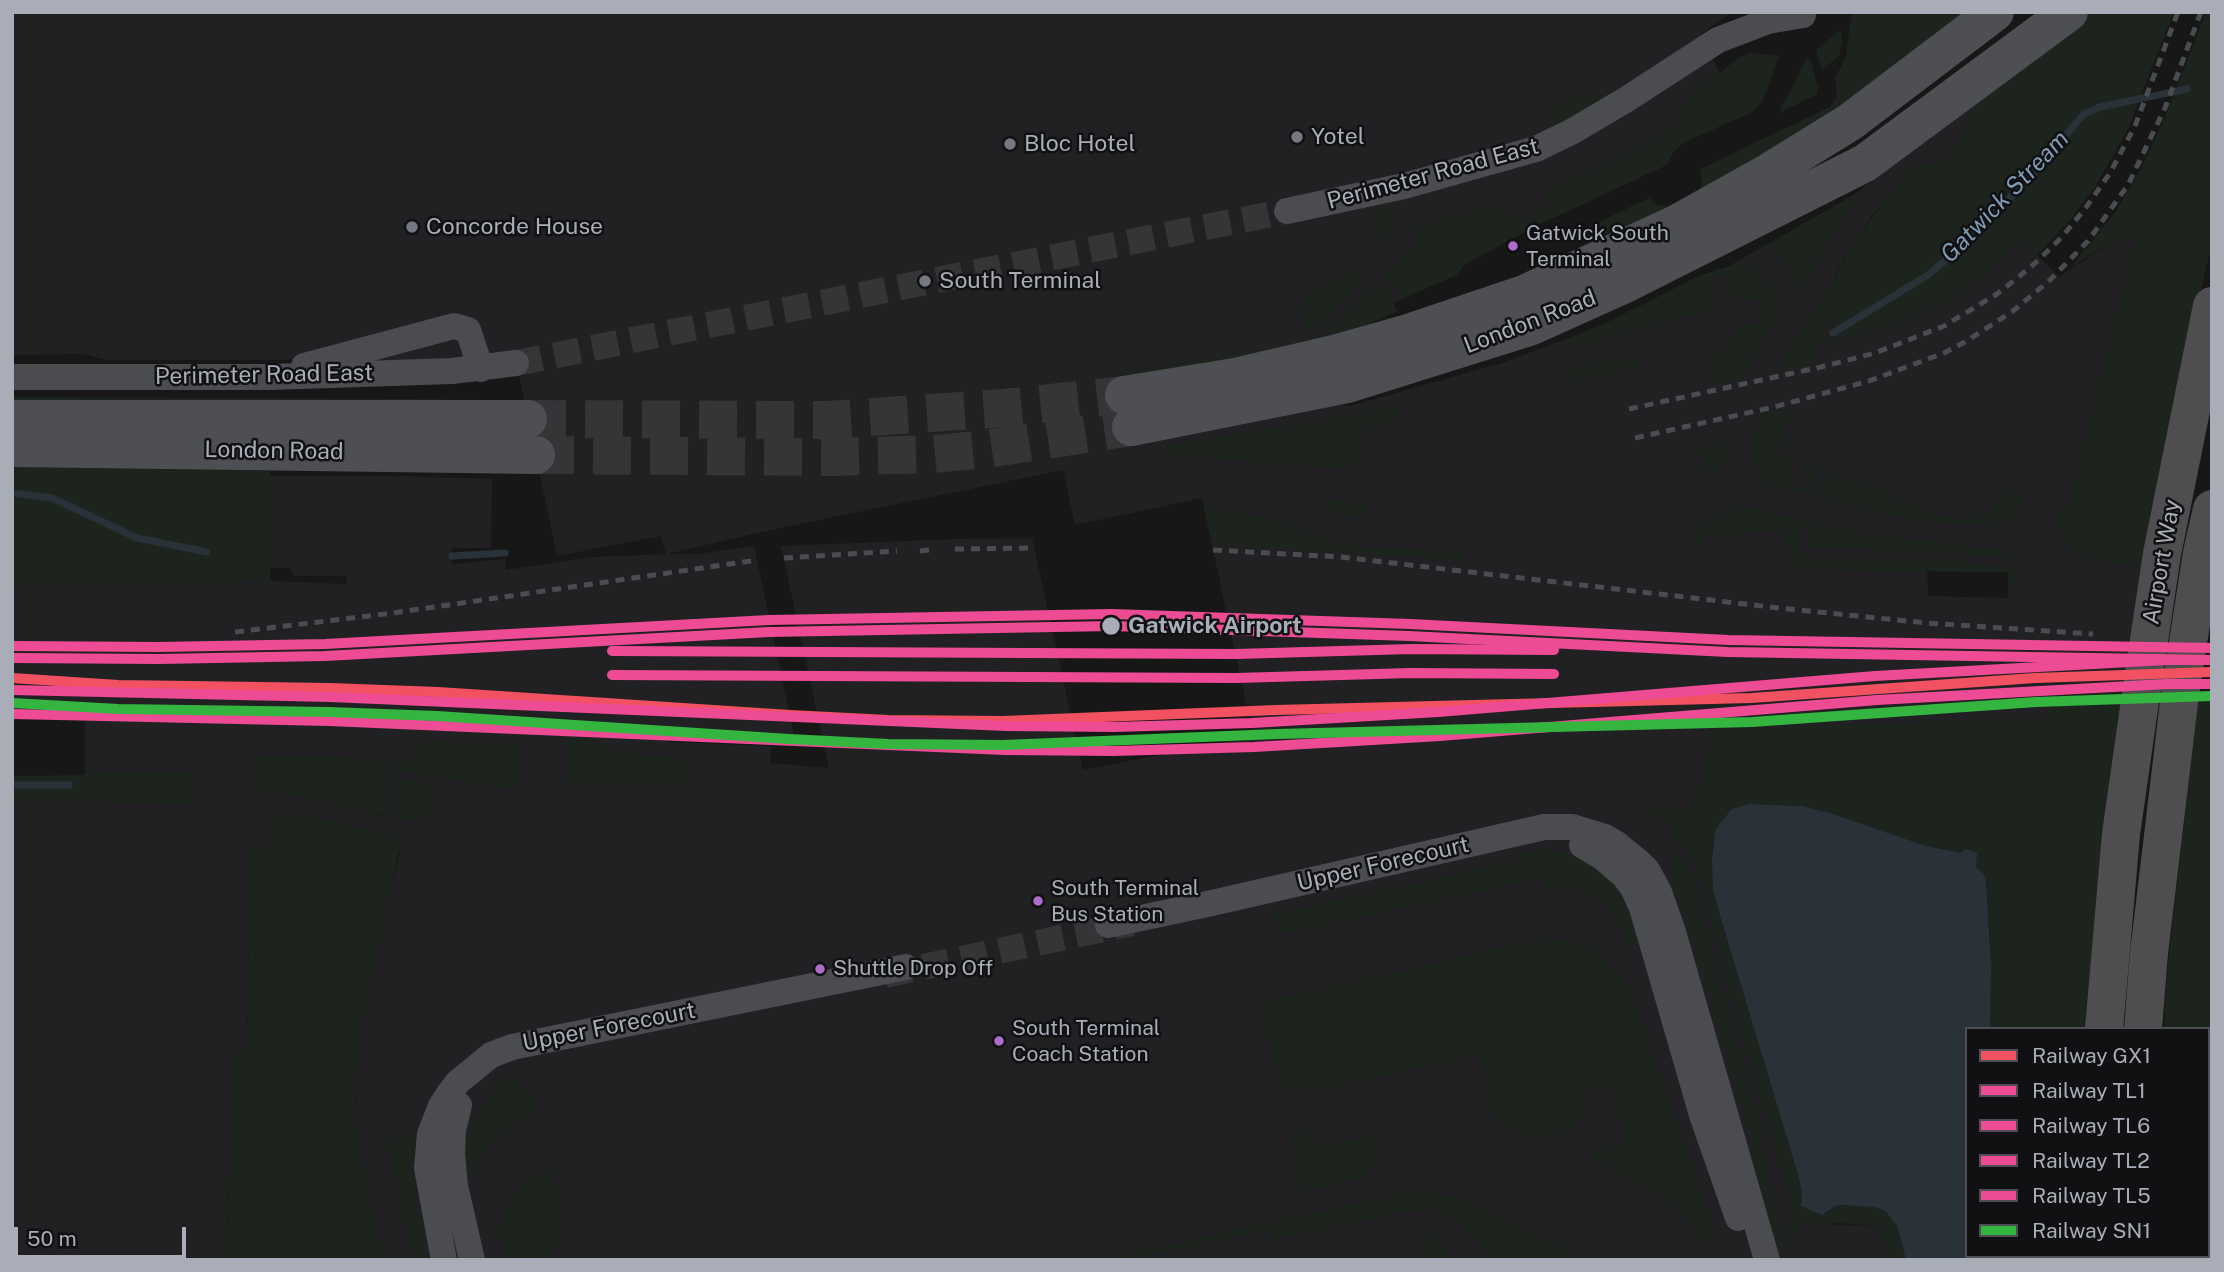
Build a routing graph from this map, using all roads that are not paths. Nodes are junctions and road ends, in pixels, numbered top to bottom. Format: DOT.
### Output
graph roads {
  1 [pos="1746,12"];
  2 [pos="1995,12"];
  3 [pos="2069,12"];
  4 [pos="1804,13"];
  5 [pos="1718,40"];
  6 [pos="1287,211"];
  7 [pos="2212,306"];
  8 [pos="516,363"];
  9 [pos="481,369"];
  10 [pos="12,377"];
  11 [pos="270,377"];
  12 [pos="12,419"];
  13 [pos="528,419"];
  14 [pos="12,448"];
  15 [pos="536,455"];
  16 [pos="2212,509"];
  17 [pos="1583,845"];
  18 [pos="1108,925"];
  19 [pos="906,967"];
  20 [pos="2104,1027"];
  21 [pos="2143,1027"];
  22 [pos="459,1105"];
  23 [pos="444,1260"];
  24 [pos="472,1260"];
  25 [pos="1752,1260"];
  26 [pos="1767,1260"];
  1 -- 5 [label="street, Perimeter Road East"];
  2 -- 3 [label="main road, London Road"];
  4 -- 5 [label="street, Perimeter Road East"];
  5 -- 6 [label="street, Perimeter Road East"];
  7 -- 20 [label="highway, Airport Way"];
  8 -- 9 [label="street, Perimeter Road East"];
  9 -- 11 [label="street, Perimeter Road East"];
  9 -- 11 [label="street"];
  10 -- 11 [label="street, Perimeter Road East"];
  12 -- 13 [label="main road, London Road"];
  14 -- 15 [label="main road, London Road"];
  16 -- 21 [label="highway, Airport Way"];
  17 -- 25 [label="street"];
  18 -- 26 [label="street, Upper Forecourt"];
  19 -- 23 [label="street, Upper Forecourt"];
  22 -- 24 [label="street"];
}
